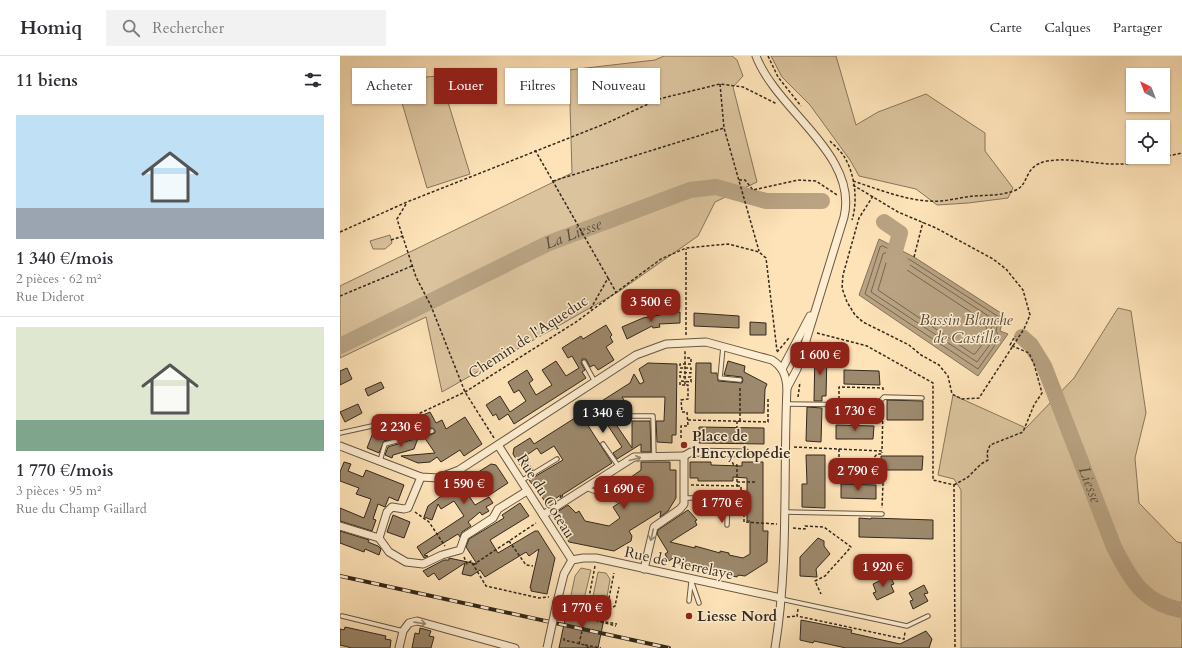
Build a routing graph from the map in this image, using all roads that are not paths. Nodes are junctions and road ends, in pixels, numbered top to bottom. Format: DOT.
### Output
graph roads {
  1 [pos="756,56"];
  2 [pos="817,304"];
  3 [pos="724,347"];
  4 [pos="584,362"];
  5 [pos="782,369"];
  6 [pos="740,380"];
  7 [pos="595,382"];
  8 [pos="787,388"];
  9 [pos="922,398"];
  10 [pos="787,404"];
  11 [pos="632,416"];
  12 [pos="381,424"];
  13 [pos="432,431"];
  14 [pos="340,433"];
  15 [pos="603,444"];
  16 [pos="498,445"];
  17 [pos="340,446"];
  18 [pos="746,453"];
  19 [pos="684,456"];
  20 [pos="654,457"];
  21 [pos="557,459"];
  22 [pos="379,461"];
  23 [pos="619,467"];
  24 [pos="422,478"];
  25 [pos="521,481"];
  26 [pos="646,482"];
  27 [pos="586,488"];
  28 [pos="527,491"];
  29 [pos="688,498"];
  30 [pos="784,512"];
  31 [pos="882,514"];
  32 [pos="543,515"];
  33 [pos="727,525"];
  34 [pos="340,526"];
  35 [pos="379,538"];
  36 [pos="572,560"];
  37 [pos="644,569"];
  38 [pos="691,580"];
  39 [pos="781,598"];
  40 [pos="689,601"];
  41 [pos="699,603"];
  42 [pos="342,616"];
  43 [pos="928,616"];
  44 [pos="403,631"];
  45 [pos="399,648"];
  46 [pos="515,648"];
  47 [pos="547,648"];
  48 [pos="775,648"];
  1 -- 2 [label="street"];
  2 -- 5 [label="street"];
  2 -- 8 [label="street"];
  3 -- 5 [label="street"];
  3 -- 6 [label="lane"];
  3 -- 7 [label="street"];
  4 -- 7 [label="lane"];
  5 -- 8 [label="street"];
  7 -- 16 [label="street"];
  8 -- 10 [label="street"];
  9 -- 10 [label="lane"];
  10 -- 30 [label="street"];
  11 -- 20 [label="lane"];
  12 -- 14 [label="lane"];
  13 -- 22 [label="lane"];
  15 -- 23 [label="lane"];
  16 -- 24 [label="street"];
  16 -- 25 [label="street, Rue du Coteau"];
  17 -- 22 [label="street"];
  18 -- 19 [label="street"];
  19 -- 20 [label="street"];
  19 -- 29 [label="street"];
  23 -- 20 [label="street, one-way"];
  21 -- 25 [label="lane"];
  22 -- 24 [label="street"];
  23 -- 27 [label="street"];
  24 -- 35 [label="street"];
  25 -- 28 [label="street, Rue du Coteau"];
  26 -- 27 [label="lane"];
  27 -- 32 [label="street"];
  28 -- 32 [label="street, Rue du Coteau"];
  28 -- 35 [label="street"];
  29 -- 33 [label="lane"];
  29 -- 37 [label="street, one-way"];
  30 -- 31 [label="lane"];
  30 -- 39 [label="street"];
  32 -- 36 [label="street, Rue du Coteau"];
  34 -- 35 [label="street"];
  36 -- 37 [label="street, Rue de Pierrelaye"];
  36 -- 47 [label="street, bridge"];
  37 -- 38 [label="street, Rue de Pierrelaye"];
  38 -- 39 [label="street, Rue de Pierrelaye"];
  38 -- 40 [label="lane"];
  38 -- 41 [label="lane"];
  39 -- 43 [label="lane"];
  39 -- 48 [label="street"];
  42 -- 44 [label="lane"];
  44 -- 45 [label="street"];
  44 -- 46 [label="street, one-way"];
}
